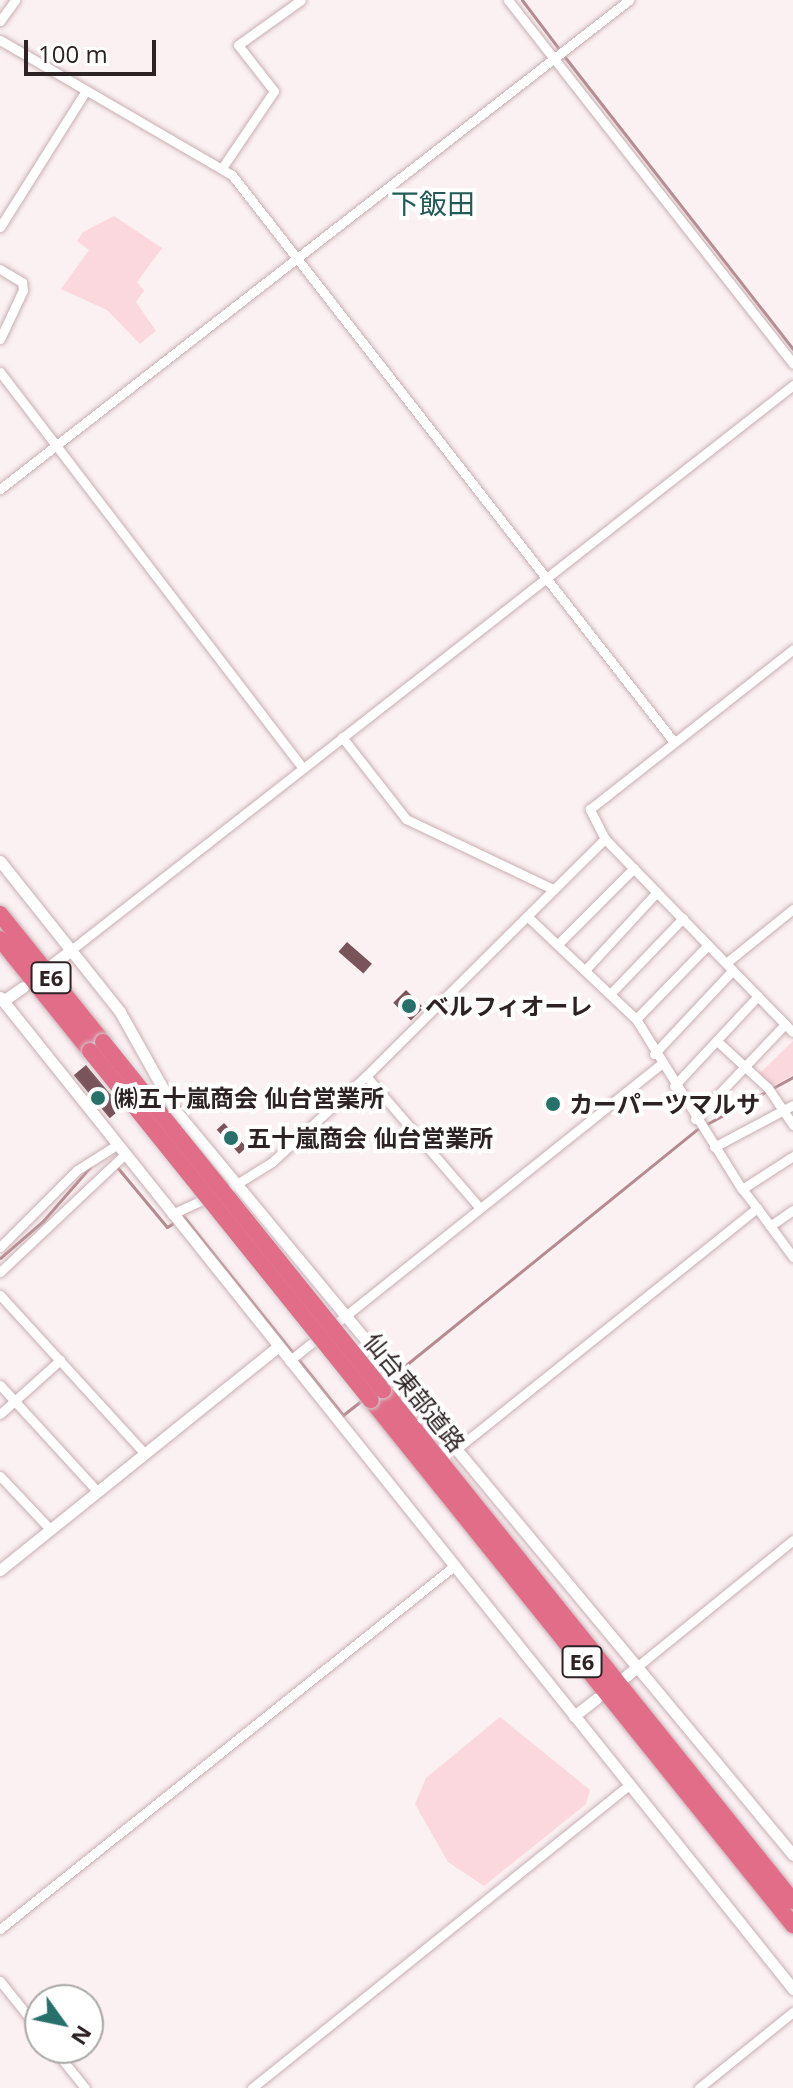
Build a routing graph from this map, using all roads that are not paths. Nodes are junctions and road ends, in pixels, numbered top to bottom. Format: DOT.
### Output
graph roads {
  1 [pos="15,0"];
  2 [pos="301,0"];
  3 [pos="508,0"];
  4 [pos="629,0"];
  5 [pos="0,21"];
  6 [pos="0,40"];
  7 [pos="555,58"];
  8 [pos="85,92"];
  9 [pos="222,168"];
  10 [pos="0,227"];
  11 [pos="295,259"];
  12 [pos="0,269"];
  13 [pos="0,339"];
  14 [pos="793,364"];
  15 [pos="0,372"];
  16 [pos="793,385"];
  17 [pos="59,446"];
  18 [pos="0,489"];
  19 [pos="545,578"];
  20 [pos="793,649"];
  21 [pos="342,737"];
  22 [pos="674,742"];
  23 [pos="302,767"];
  24 [pos="605,839"];
  25 [pos="0,861"];
  26 [pos="634,868"];
  27 [pos="553,889"];
  28 [pos="657,892"];
  29 [pos="793,909"];
  30 [pos="0,914"];
  31 [pos="528,917"];
  32 [pos="683,918"];
  33 [pos="0,939"];
  34 [pos="559,943"];
  35 [pos="708,945"];
  36 [pos="71,950"];
  37 [pos="54,963"];
  38 [pos="730,967"];
  39 [pos="587,968"];
  40 [pos="23,987"];
  41 [pos="613,991"];
  42 [pos="758,996"];
  43 [pos="1,1000"];
  44 [pos="636,1019"];
  45 [pos="785,1024"];
  46 [pos="793,1032"];
  47 [pos="717,1041"];
  48 [pos="97,1047"];
  49 [pos="654,1054"];
  50 [pos="661,1064"];
  51 [pos="744,1066"];
  52 [pos="366,1076"];
  53 [pos="674,1086"];
  54 [pos="788,1108"];
  55 [pos="793,1125"];
  56 [pos="700,1126"];
  57 [pos="714,1147"];
  58 [pos="119,1153"];
  59 [pos="793,1156"];
  60 [pos="235,1185"];
  61 [pos="742,1189"];
  62 [pos="480,1208"];
  63 [pos="757,1208"];
  64 [pos="793,1210"];
  65 [pos="172,1214"];
  66 [pos="770,1226"];
  67 [pos="0,1247"];
  68 [pos="793,1257"];
  69 [pos="0,1272"];
  70 [pos="0,1295"];
  71 [pos="342,1318"];
  72 [pos="277,1347"];
  73 [pos="294,1357"];
  74 [pos="60,1360"];
  75 [pos="0,1385"];
  76 [pos="377,1395"];
  77 [pos="14,1401"];
  78 [pos="0,1414"];
  79 [pos="460,1446"];
  80 [pos="145,1454"];
  81 [pos="0,1476"];
  82 [pos="97,1491"];
  83 [pos="50,1529"];
  84 [pos="793,1540"];
  85 [pos="454,1566"];
  86 [pos="0,1570"];
  87 [pos="638,1666"];
  88 [pos="625,1677"];
  89 [pos="596,1699"];
  90 [pos="574,1716"];
  91 [pos="629,1785"];
  92 [pos="793,1855"];
  93 [pos="793,1901"];
  94 [pos="793,1925"];
  95 [pos="0,1929"];
  96 [pos="0,1981"];
  97 [pos="793,1989"];
  98 [pos="24,2011"];
  99 [pos="793,2012"];
  100 [pos="66,2064"];
  101 [pos="85,2088"];
  102 [pos="252,2088"];
  103 [pos="699,2088"];
  1 -- 5 [label="street"];
  2 -- 9 [label="street"];
  3 -- 7 [label="street"];
  4 -- 7 [label="street"];
  6 -- 8 [label="street"];
  7 -- 11 [label="street"];
  7 -- 14 [label="street"];
  8 -- 9 [label="street"];
  8 -- 10 [label="street"];
  9 -- 11 [label="street"];
  11 -- 17 [label="street"];
  11 -- 19 [label="street"];
  12 -- 13 [label="street"];
  15 -- 17 [label="street"];
  16 -- 19 [label="street"];
  17 -- 18 [label="street"];
  17 -- 23 [label="street"];
  19 -- 21 [label="street"];
  19 -- 22 [label="street"];
  20 -- 22 [label="street"];
  21 -- 23 [label="street"];
  21 -- 27 [label="street"];
  22 -- 24 [label="street"];
  23 -- 36 [label="street"];
  24 -- 26 [label="street"];
  24 -- 27 [label="street"];
  25 -- 36 [label="street"];
  26 -- 28 [label="street"];
  26 -- 34 [label="street"];
  27 -- 31 [label="street"];
  28 -- 32 [label="street"];
  28 -- 39 [label="street"];
  29 -- 38 [label="street"];
  30 -- 48 [label="highway, 仙台東部道路 / E6"];
  31 -- 34 [label="street"];
  31 -- 52 [label="street"];
  32 -- 35 [label="street"];
  32 -- 41 [label="street"];
  33 -- 48 [label="highway, 仙台東部道路 / E6"];
  34 -- 39 [label="street"];
  35 -- 38 [label="street"];
  35 -- 44 [label="street"];
  36 -- 37 [label="street"];
  36 -- 60 [label="street"];
  38 -- 42 [label="street"];
  38 -- 49 [label="street"];
  39 -- 41 [label="street"];
  40 -- 43 [label="street"];
  41 -- 44 [label="street"];
  42 -- 45 [label="street"];
  42 -- 47 [label="street"];
  43 -- 58 [label="street"];
  44 -- 49 [label="street"];
  45 -- 46 [label="street"];
  45 -- 51 [label="street"];
  47 -- 51 [label="street"];
  47 -- 53 [label="street"];
  48 -- 76 [label="highway, 仙台東部道路 / E6, bridge"];
  49 -- 50 [label="street"];
  50 -- 53 [label="street"];
  50 -- 62 [label="street"];
  51 -- 54 [label="street"];
  51 -- 56 [label="street"];
  52 -- 60 [label="street"];
  52 -- 62 [label="street"];
  53 -- 56 [label="street"];
  54 -- 55 [label="street"];
  54 -- 57 [label="street"];
  56 -- 57 [label="street"];
  57 -- 61 [label="street"];
  58 -- 65 [label="street"];
  58 -- 67 [label="street"];
  58 -- 69 [label="street"];
  59 -- 61 [label="street"];
  60 -- 65 [label="street"];
  60 -- 71 [label="street"];
  61 -- 63 [label="street"];
  62 -- 71 [label="street"];
  63 -- 66 [label="street"];
  63 -- 79 [label="street"];
  64 -- 66 [label="street"];
  65 -- 72 [label="street"];
  66 -- 68 [label="street"];
  70 -- 74 [label="street"];
  71 -- 73 [label="street"];
  71 -- 79 [label="street"];
  72 -- 73 [label="street"];
  72 -- 80 [label="street"];
  73 -- 85 [label="street"];
  74 -- 77 [label="street"];
  74 -- 80 [label="street"];
  75 -- 77 [label="street"];
  76 -- 93 [label="highway, 仙台東部道路 / E6"];
  76 -- 94 [label="highway, 仙台東部道路 / E6"];
  77 -- 78 [label="street"];
  77 -- 82 [label="street"];
  79 -- 87 [label="street"];
  80 -- 82 [label="street"];
  81 -- 83 [label="street"];
  82 -- 83 [label="street"];
  83 -- 86 [label="street"];
  84 -- 87 [label="street"];
  85 -- 90 [label="street"];
  85 -- 95 [label="street"];
  87 -- 88 [label="street"];
  87 -- 92 [label="street"];
  89 -- 90 [label="street"];
  90 -- 91 [label="street"];
  91 -- 97 [label="street"];
  91 -- 102 [label="street"];
  96 -- 98 [label="street"];
  99 -- 103 [label="street"];
  100 -- 101 [label="street"];
}
